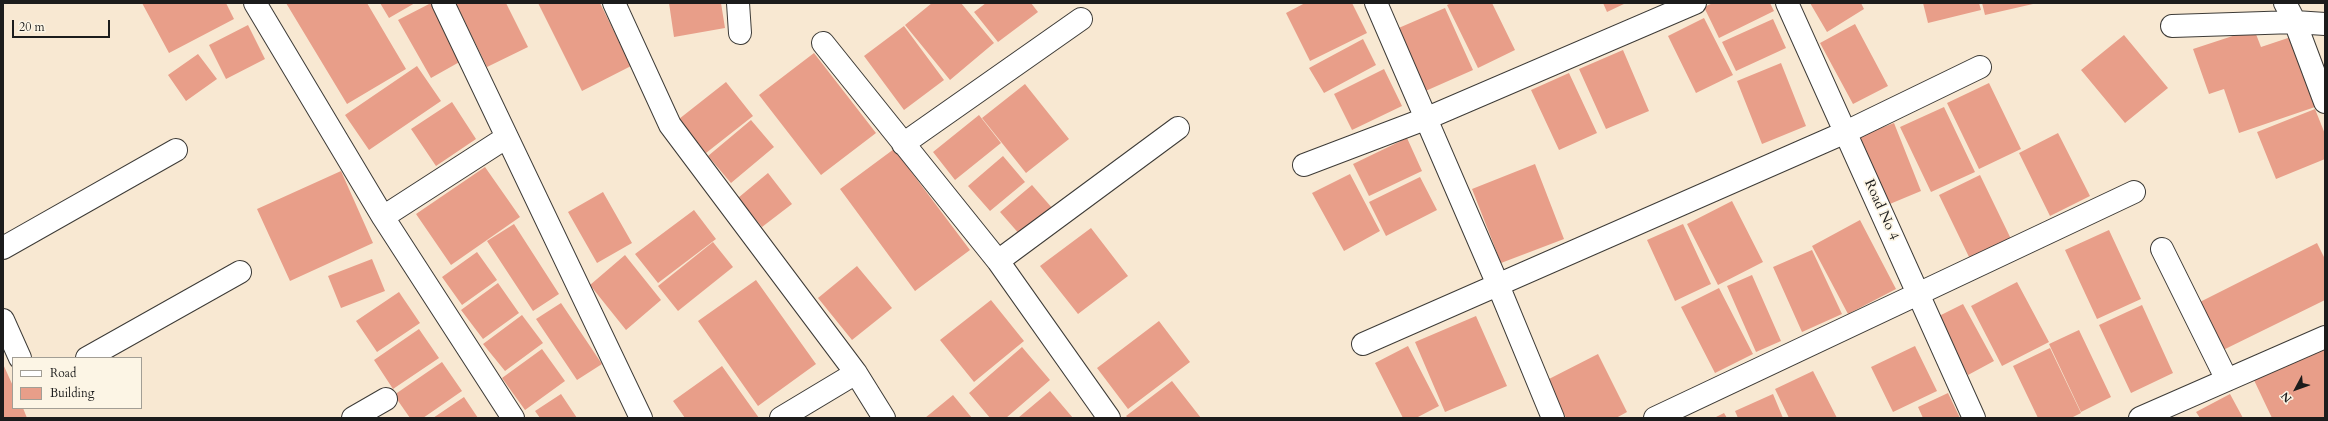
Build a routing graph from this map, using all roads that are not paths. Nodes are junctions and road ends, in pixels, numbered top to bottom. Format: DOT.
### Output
graph roads {
  1 [pos="254,3"];
  2 [pos="443,3"];
  3 [pos="614,3"];
  4 [pos="738,3"];
  5 [pos="1376,3"];
  6 [pos="1695,3"];
  7 [pos="1787,3"];
  8 [pos="2285,3"];
  9 [pos="1081,19"];
  10 [pos="2295,22"];
  11 [pos="2325,24"];
  12 [pos="2172,26"];
  13 [pos="740,33"];
  14 [pos="823,43"];
  15 [pos="1980,67"];
  16 [pos="2325,102"];
  17 [pos="1425,119"];
  18 [pos="1178,128"];
  19 [pos="1846,132"];
  20 [pos="507,137"];
  21 [pos="904,144"];
  22 [pos="176,150"];
  23 [pos="1304,165"];
  24 [pos="2134,192"];
  25 [pos="383,217"];
  26 [pos="3,248"];
  27 [pos="2162,249"];
  28 [pos="998,261"];
  29 [pos="240,272"];
  30 [pos="1498,285"];
  31 [pos="1919,296"];
  32 [pos="3,320"];
  33 [pos="2325,337"];
  34 [pos="1363,344"];
  35 [pos="20,357"];
  36 [pos="89,357"];
  37 [pos="856,373"];
  38 [pos="2227,380"];
  39 [pos="386,399"];
  40 [pos="2180,410"];
  41 [pos="353,418"];
  42 [pos="513,418"];
  43 [pos="641,418"];
  44 [pos="781,418"];
  45 [pos="884,418"];
  46 [pos="1109,418"];
  47 [pos="1553,418"];
  48 [pos="1655,418"];
  49 [pos="1974,418"];
  50 [pos="2140,418"];
  1 -- 25 [label="street"];
  2 -- 20 [label="street"];
  3 -- 37 [label="street"];
  4 -- 13 [label="street"];
  5 -- 17 [label="street"];
  6 -- 17 [label="street"];
  7 -- 19 [label="street, Road No 4"];
  8 -- 10 [label="street"];
  9 -- 21 [label="street"];
  10 -- 11 [label="street"];
  10 -- 12 [label="street"];
  10 -- 16 [label="street"];
  14 -- 21 [label="street"];
  15 -- 19 [label="street"];
  17 -- 23 [label="street"];
  17 -- 30 [label="street"];
  18 -- 28 [label="street"];
  19 -- 30 [label="street"];
  19 -- 31 [label="street, Road No 4"];
  20 -- 25 [label="street"];
  20 -- 43 [label="street"];
  21 -- 28 [label="street"];
  22 -- 26 [label="street"];
  24 -- 31 [label="street"];
  25 -- 42 [label="street"];
  27 -- 38 [label="street"];
  28 -- 46 [label="street"];
  29 -- 36 [label="street"];
  30 -- 34 [label="street"];
  30 -- 47 [label="street"];
  31 -- 48 [label="street"];
  31 -- 49 [label="street, Road No 4"];
  32 -- 35 [label="street"];
  33 -- 38 [label="street"];
  37 -- 44 [label="street"];
  37 -- 45 [label="street"];
  38 -- 40 [label="street"];
  39 -- 41 [label="street"];
  40 -- 50 [label="street"];
}
